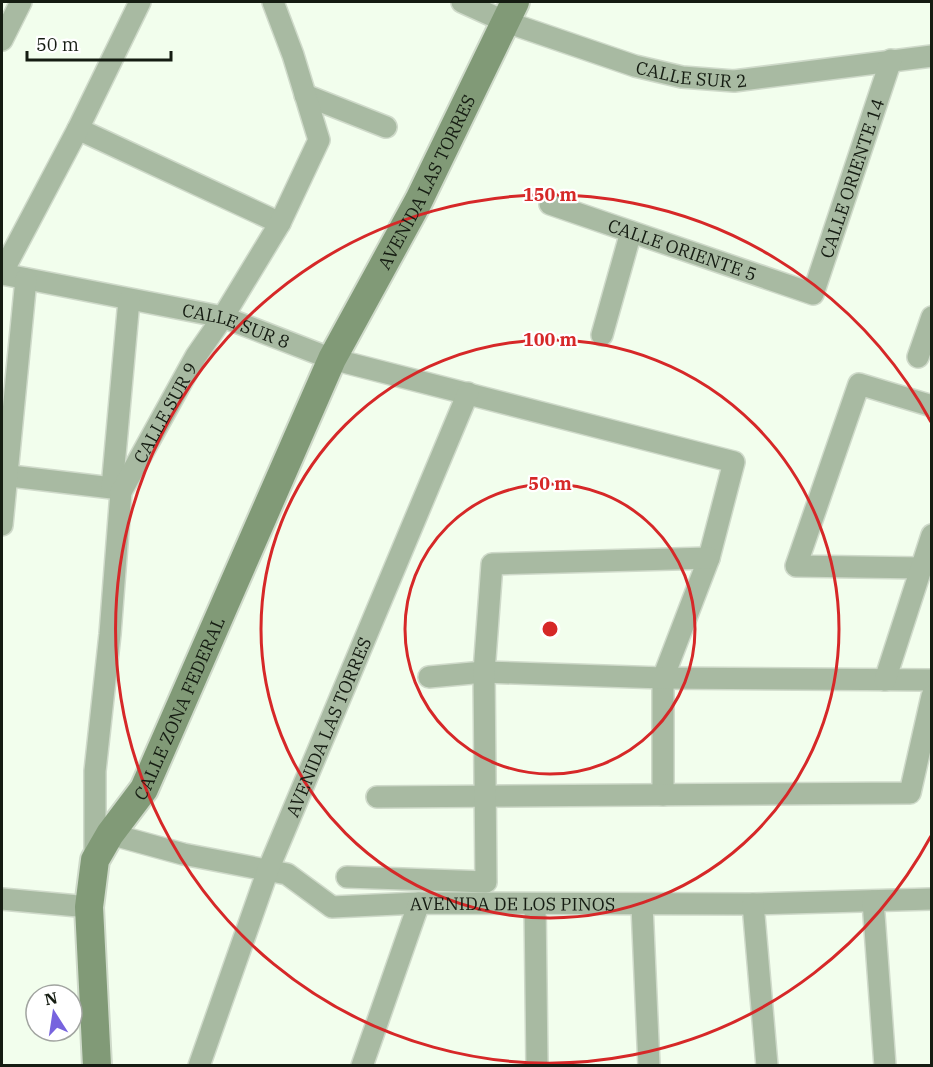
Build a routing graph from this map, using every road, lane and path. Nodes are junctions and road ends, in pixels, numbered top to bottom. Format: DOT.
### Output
graph roads {
  1 [pos="21,2"];
  2 [pos="140,2"];
  3 [pos="273,2"];
  4 [pos="462,2"];
  5 [pos="510,12"];
  6 [pos="2,40"];
  7 [pos="932,56"];
  8 [pos="891,60"];
  9 [pos="305,95"];
  10 [pos="386,127"];
  11 [pos="78,129"];
  12 [pos="550,204"];
  13 [pos="280,222"];
  14 [pos="631,232"];
  15 [pos="2,273"];
  16 [pos="26,279"];
  17 [pos="813,294"];
  18 [pos="129,300"];
  19 [pos="223,317"];
  20 [pos="932,317"];
  21 [pos="602,335"];
  22 [pos="918,357"];
  23 [pos="332,359"];
  24 [pos="468,393"];
  25 [pos="932,406"];
  26 [pos="4,475"];
  27 [pos="116,490"];
  28 [pos="2,525"];
  29 [pos="932,536"];
  30 [pos="709,558"];
  31 [pos="921,568"];
  32 [pos="484,672"];
  33 [pos="429,677"];
  34 [pos="663,678"];
  35 [pos="885,680"];
  36 [pos="932,680"];
  37 [pos="932,696"];
  38 [pos="663,795"];
  39 [pos="377,797"];
  40 [pos="485,797"];
  41 [pos="110,834"];
  42 [pos="95,860"];
  43 [pos="268,870"];
  44 [pos="347,877"];
  45 [pos="2,899"];
  46 [pos="932,899"];
  47 [pos="873,901"];
  48 [pos="419,903"];
  49 [pos="535,904"];
  50 [pos="753,904"];
  51 [pos="642,905"];
  52 [pos="89,907"];
  53 [pos="97,1065"];
  54 [pos="199,1065"];
  55 [pos="362,1065"];
  56 [pos="537,1065"];
  57 [pos="650,1065"];
  58 [pos="767,1065"];
  59 [pos="885,1065"];
  1 -- 6 [label="street"];
  2 -- 11 [label="street"];
  3 -- 9 [label="street, CALLE SUR 9"];
  4 -- 5 [label="street, CALLE SUR 2"];
  5 -- 8 [label="street, CALLE SUR 2"];
  5 -- 23 [label="main road, AVENIDA LAS TORRES"];
  7 -- 8 [label="street, CALLE SUR 2"];
  8 -- 17 [label="street, CALLE ORIENTE 14"];
  9 -- 10 [label="street"];
  9 -- 13 [label="street, CALLE SUR 9"];
  11 -- 13 [label="street"];
  11 -- 15 [label="street"];
  12 -- 14 [label="street, CALLE ORIENTE 5"];
  13 -- 19 [label="street, CALLE SUR 9"];
  14 -- 17 [label="street, CALLE ORIENTE 5"];
  14 -- 21 [label="street"];
  15 -- 16 [label="street, CALLE SUR 8"];
  16 -- 18 [label="street, CALLE SUR 8"];
  16 -- 26 [label="street"];
  18 -- 19 [label="street, CALLE SUR 8"];
  18 -- 27 [label="street"];
  19 -- 23 [label="street, CALLE SUR 8"];
  19 -- 27 [label="street, CALLE SUR 9"];
  20 -- 22 [label="street"];
  23 -- 24 [label="street, CALLE SUR 8"];
  23 -- 41 [label="main road, CALLE ZONA FEDERAL"];
  24 -- 30 [label="street, CALLE SUR 8"];
  24 -- 43 [label="street, AVENIDA LAS TORRES"];
  25 -- 31 [label="street"];
  26 -- 27 [label="street"];
  26 -- 28 [label="street"];
  27 -- 42 [label="street, CALLE SUR 9"];
  29 -- 31 [label="street"];
  30 -- 32 [label="street"];
  30 -- 34 [label="street"];
  31 -- 35 [label="street"];
  32 -- 33 [label="street"];
  32 -- 34 [label="street"];
  32 -- 40 [label="street"];
  34 -- 35 [label="street"];
  34 -- 38 [label="street"];
  35 -- 36 [label="street"];
  37 -- 38 [label="street"];
  38 -- 40 [label="street"];
  39 -- 40 [label="street"];
  40 -- 44 [label="street"];
  41 -- 42 [label="main road, CALLE ZONA FEDERAL"];
  41 -- 43 [label="street, AVENIDA DE LOS PINOS"];
  42 -- 52 [label="main road, CALLE ZONA FEDERAL"];
  43 -- 48 [label="street, AVENIDA DE LOS PINOS"];
  43 -- 54 [label="street, AVENIDA LAS TORRES"];
  45 -- 52 [label="street"];
  46 -- 47 [label="street, AVENIDA DE LOS PINOS"];
  47 -- 50 [label="street, AVENIDA DE LOS PINOS"];
  47 -- 59 [label="street"];
  48 -- 49 [label="street, AVENIDA DE LOS PINOS"];
  48 -- 55 [label="street"];
  49 -- 51 [label="street, AVENIDA DE LOS PINOS"];
  49 -- 56 [label="street"];
  50 -- 51 [label="street, AVENIDA DE LOS PINOS"];
  50 -- 58 [label="street"];
  51 -- 57 [label="street"];
  52 -- 53 [label="main road, CALLE ZONA FEDERAL"];
}
